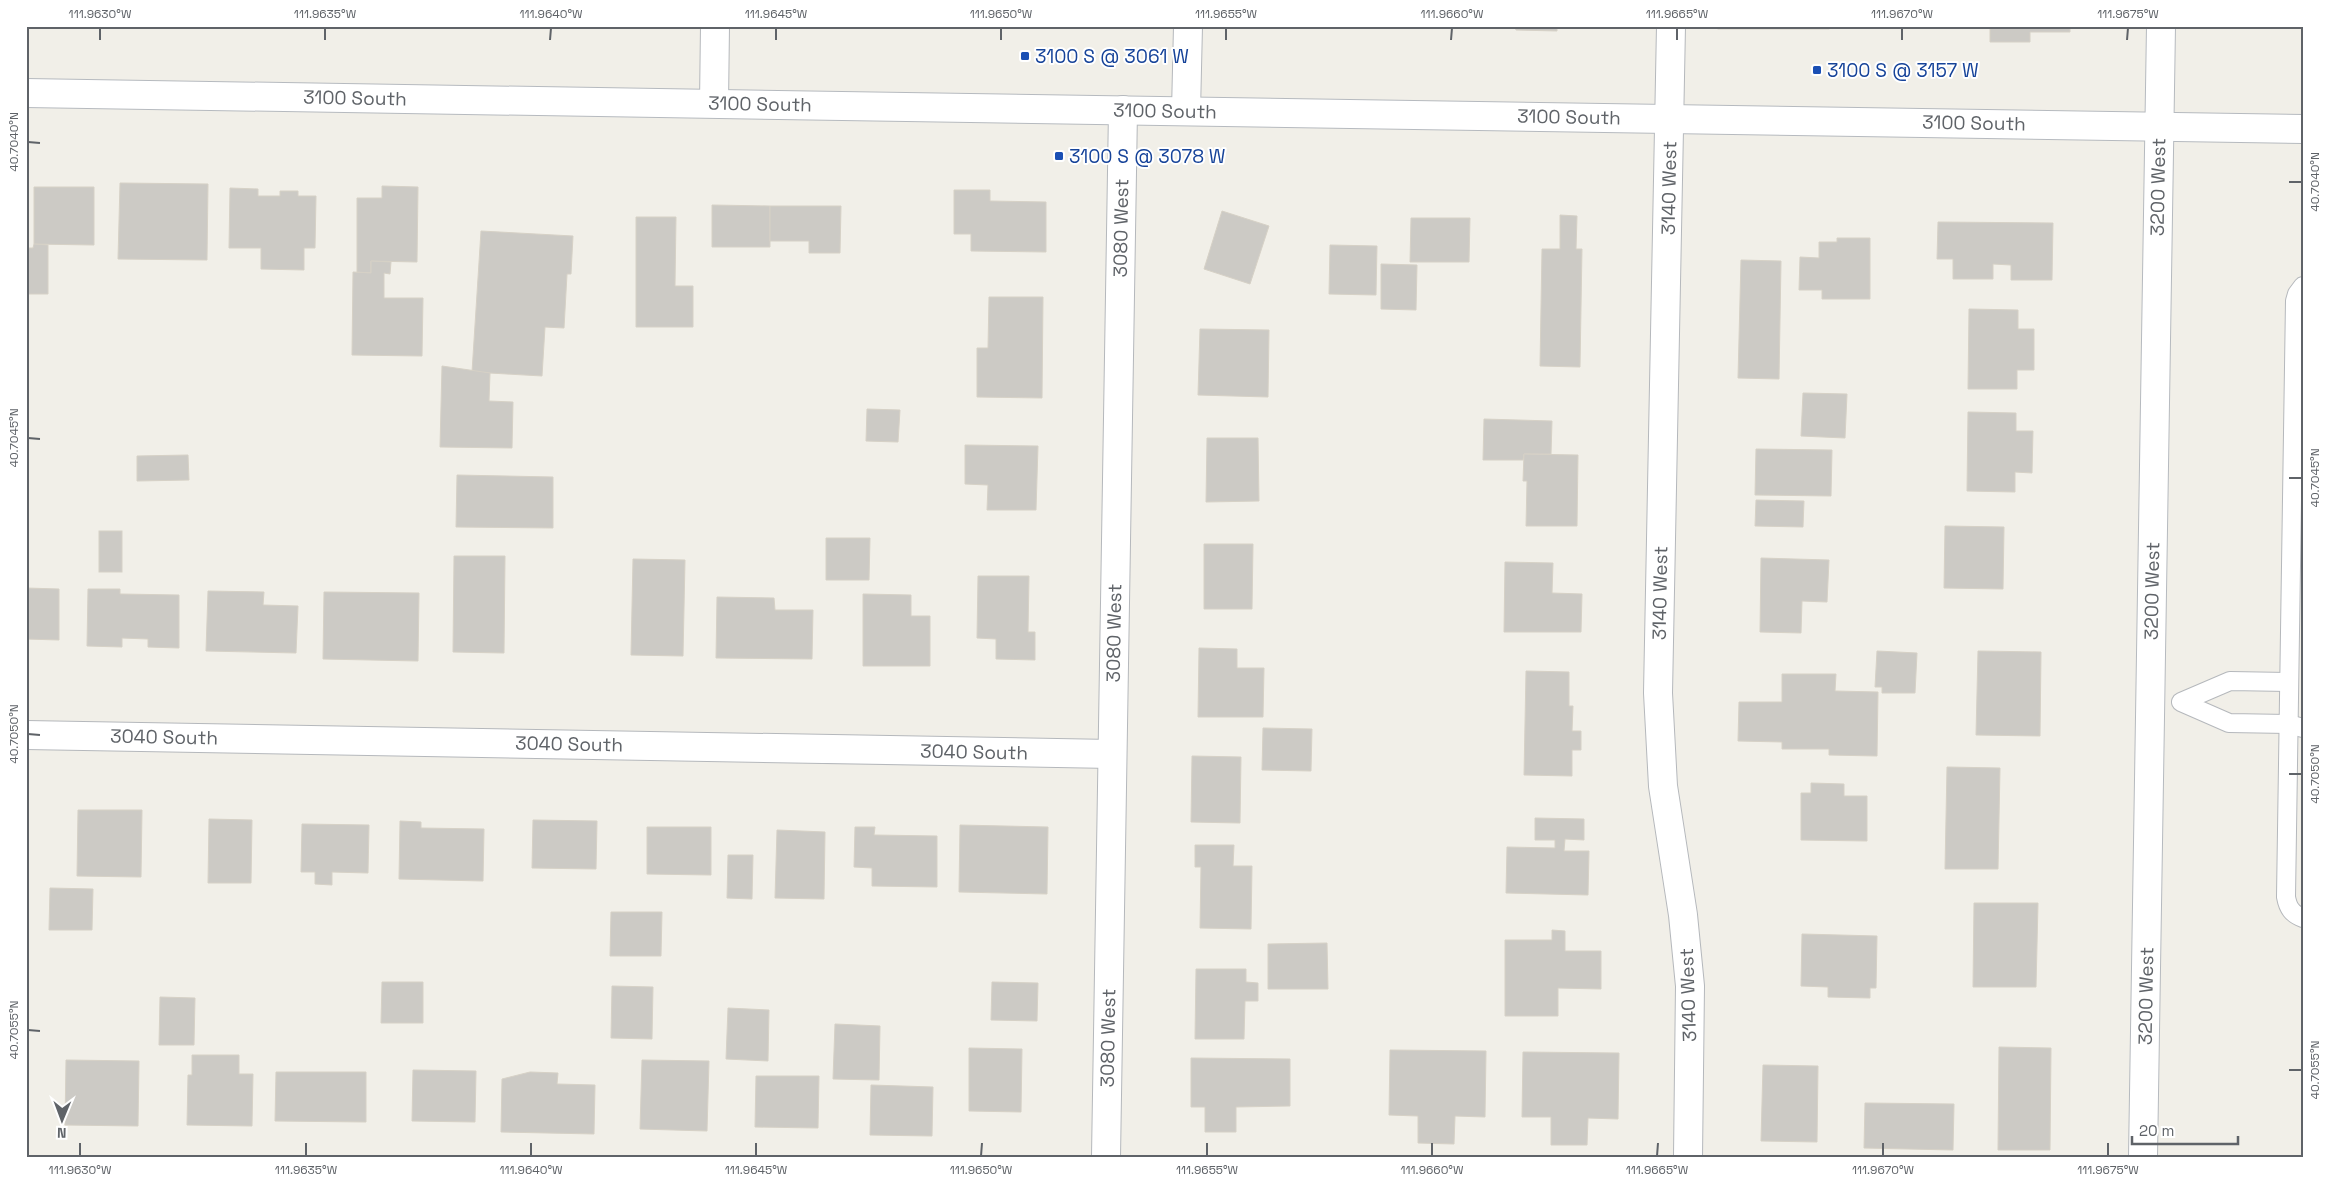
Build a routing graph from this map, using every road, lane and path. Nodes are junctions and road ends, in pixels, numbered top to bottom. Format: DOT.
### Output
graph roads {
  1 [pos="715,26"];
  2 [pos="1188,26"];
  3 [pos="1671,26"];
  4 [pos="2160,26"];
  5 [pos="26,93"];
  6 [pos="714,103"];
  7 [pos="1123,110"];
  8 [pos="1186,111"];
  9 [pos="1670,118"];
  10 [pos="2159,126"];
  11 [pos="2303,129"];
  12 [pos="2303,286"];
  13 [pos="2289,682"];
  14 [pos="2150,701"];
  15 [pos="2181,702"];
  16 [pos="2296,726"];
  17 [pos="26,735"];
  18 [pos="1112,754"];
  19 [pos="2303,918"];
  20 [pos="1106,1157"];
  21 [pos="1688,1157"];
  22 [pos="2143,1157"];
  1 -- 6 [label="street"];
  2 -- 8 [label="street"];
  3 -- 9 [label="street, 3140 West"];
  4 -- 10 [label="street, 3200 West"];
  5 -- 6 [label="street, 3100 South"];
  6 -- 7 [label="street, 3100 South"];
  7 -- 8 [label="street, 3100 South"];
  7 -- 18 [label="street, 3080 West"];
  8 -- 9 [label="street, 3100 South"];
  9 -- 10 [label="street, 3100 South"];
  9 -- 21 [label="street, 3140 West"];
  10 -- 11 [label="street, 3100 South"];
  10 -- 14 [label="street, 3200 West"];
  12 -- 13 [label="lane"];
  13 -- 15 [label="lane"];
  13 -- 16 [label="lane"];
  14 -- 15 [label="lane"];
  14 -- 22 [label="street, 3200 West"];
  15 -- 16 [label="lane"];
  16 -- 19 [label="lane"];
  17 -- 18 [label="street, 3040 South"];
  18 -- 20 [label="street, 3080 West"];
}
